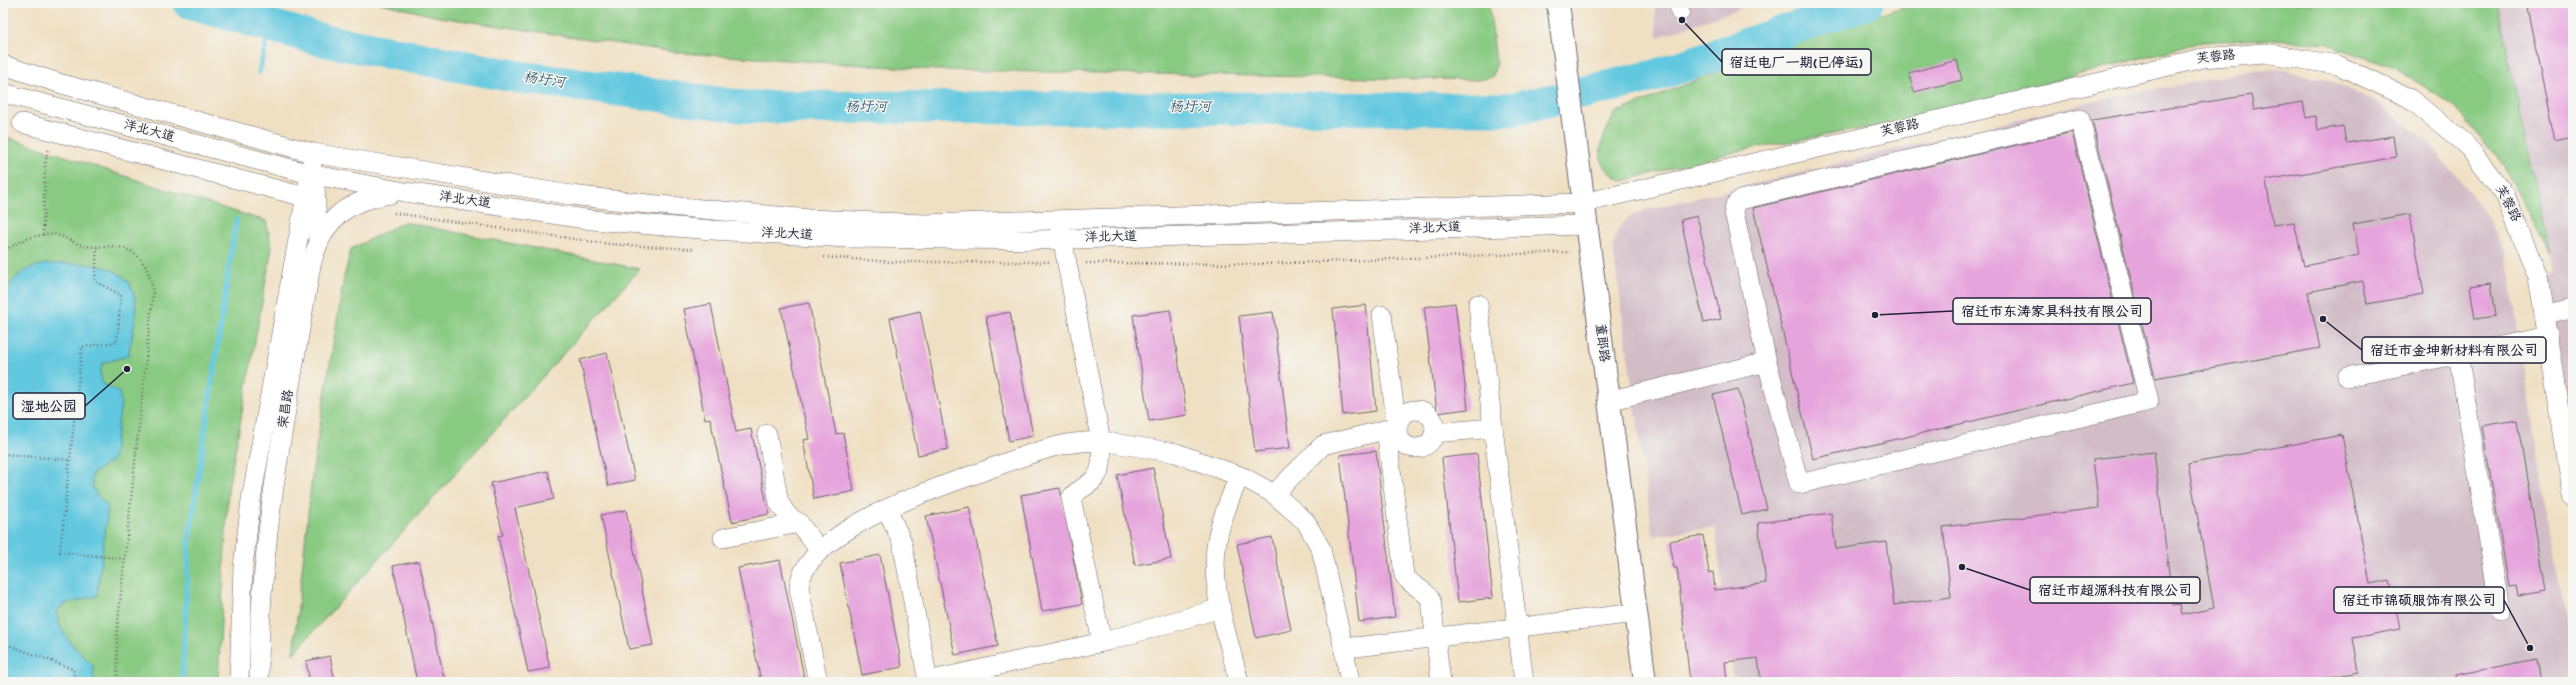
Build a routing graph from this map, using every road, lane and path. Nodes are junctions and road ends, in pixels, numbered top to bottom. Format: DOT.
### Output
graph roads {
  1 [pos="1558,3"];
  2 [pos="3,65"];
  3 [pos="3,93"];
  4 [pos="22,123"];
  5 [pos="51,131"];
  6 [pos="313,153"];
  7 [pos="312,175"];
  8 [pos="405,192"];
  9 [pos="305,197"];
  10 [pos="1583,204"];
  11 [pos="387,212"];
  12 [pos="1059,220"];
  13 [pos="1585,225"];
  14 [pos="43,235"];
  15 [pos="1063,239"];
  16 [pos="318,241"];
  17 [pos="97,247"];
  18 [pos="696,249"];
  19 [pos="1589,251"];
  20 [pos="3,253"];
  21 [pos="823,257"];
  22 [pos="1067,263"];
  23 [pos="1478,304"];
  24 [pos="2573,308"];
  25 [pos="2545,314"];
  26 [pos="1382,315"];
  27 [pos="2549,336"];
  28 [pos="2458,353"];
  29 [pos="1768,362"];
  30 [pos="2347,377"];
  31 [pos="1608,401"];
  32 [pos="1392,428"];
  33 [pos="1493,428"];
  34 [pos="1434,433"];
  35 [pos="767,434"];
  36 [pos="1101,441"];
  37 [pos="3,454"];
  38 [pos="70,460"];
  39 [pos="1239,476"];
  40 [pos="1274,494"];
  41 [pos="2573,496"];
  42 [pos="887,509"];
  43 [pos="799,523"];
  44 [pos="723,538"];
  45 [pos="820,551"];
  46 [pos="125,559"];
  47 [pos="1221,608"];
  48 [pos="2500,610"];
  49 [pos="1636,613"];
  50 [pos="1518,627"];
  51 [pos="1436,638"];
  52 [pos="3,642"];
  53 [pos="1102,642"];
  54 [pos="1343,645"];
  55 [pos="928,681"];
  56 [pos="75,682"];
  57 [pos="117,682"];
  58 [pos="239,682"];
  59 [pos="259,682"];
  60 [pos="818,682"];
  61 [pos="1239,682"];
  62 [pos="1350,682"];
  63 [pos="1441,682"];
  64 [pos="1524,682"];
  65 [pos="1646,682"];
  1 -- 10 [label="main road, 董郎路"];
  2 -- 6 [label="street, 洋北大道"];
  3 -- 7 [label="street, 洋北大道"];
  4 -- 5 [label="street"];
  5 -- 9 [label="street"];
  5 -- 14 [label="path"];
  6 -- 7 [label="street, 荣昌路"];
  6 -- 12 [label="street, 洋北大道"];
  7 -- 8 [label="street, 洋北大道"];
  7 -- 9 [label="street, 荣昌路"];
  7 -- 16 [label="street"];
  8 -- 15 [label="street, 洋北大道"];
  8 -- 16 [label="street, 荣昌路"];
  9 -- 58 [label="street, 荣昌路"];
  10 -- 12 [label="street, 洋北大道"];
  10 -- 13 [label="main road, 董郎路"];
  10 -- 25 [label="street, 芙蓉路"];
  11 -- 18 [label="path"];
  12 -- 15 [label="street"];
  13 -- 15 [label="street, 洋北大道"];
  13 -- 19 [label="main road, 董郎路"];
  14 -- 17 [label="path"];
  14 -- 20 [label="path"];
  15 -- 22 [label="street"];
  16 -- 59 [label="street, 荣昌路"];
  17 -- 38 [label="path"];
  17 -- 46 [label="path"];
  19 -- 22 [label="path"];
  19 -- 31 [label="main road, 董郎路"];
  21 -- 22 [label="path"];
  22 -- 36 [label="street"];
  23 -- 33 [label="street"];
  24 -- 25 [label="street"];
  25 -- 27 [label="street, 芙蓉路"];
  26 -- 32 [label="street"];
  27 -- 28 [label="street"];
  27 -- 41 [label="street, 芙蓉路"];
  28 -- 30 [label="street"];
  28 -- 48 [label="street"];
  29 -- 29 [label="street"];
  29 -- 31 [label="street"];
  31 -- 49 [label="main road, 董郎路"];
  32 -- 34 [label="street"];
  32 -- 34 [label="street"];
  32 -- 40 [label="street"];
  32 -- 51 [label="street"];
  33 -- 34 [label="street"];
  33 -- 50 [label="street"];
  35 -- 43 [label="street"];
  36 -- 39 [label="street"];
  36 -- 42 [label="street"];
  36 -- 53 [label="street"];
  37 -- 38 [label="path"];
  38 -- 46 [label="path"];
  39 -- 40 [label="street"];
  39 -- 47 [label="street"];
  40 -- 54 [label="street"];
  42 -- 45 [label="street"];
  42 -- 55 [label="street"];
  43 -- 44 [label="street"];
  43 -- 45 [label="street"];
  45 -- 60 [label="street"];
  46 -- 57 [label="path"];
  47 -- 53 [label="street"];
  47 -- 61 [label="street"];
  49 -- 50 [label="street"];
  49 -- 65 [label="main road, 董郎路"];
  50 -- 51 [label="street"];
  50 -- 64 [label="street"];
  51 -- 54 [label="street"];
  51 -- 63 [label="street"];
  52 -- 56 [label="path"];
  53 -- 55 [label="street"];
  54 -- 62 [label="street"];
}
